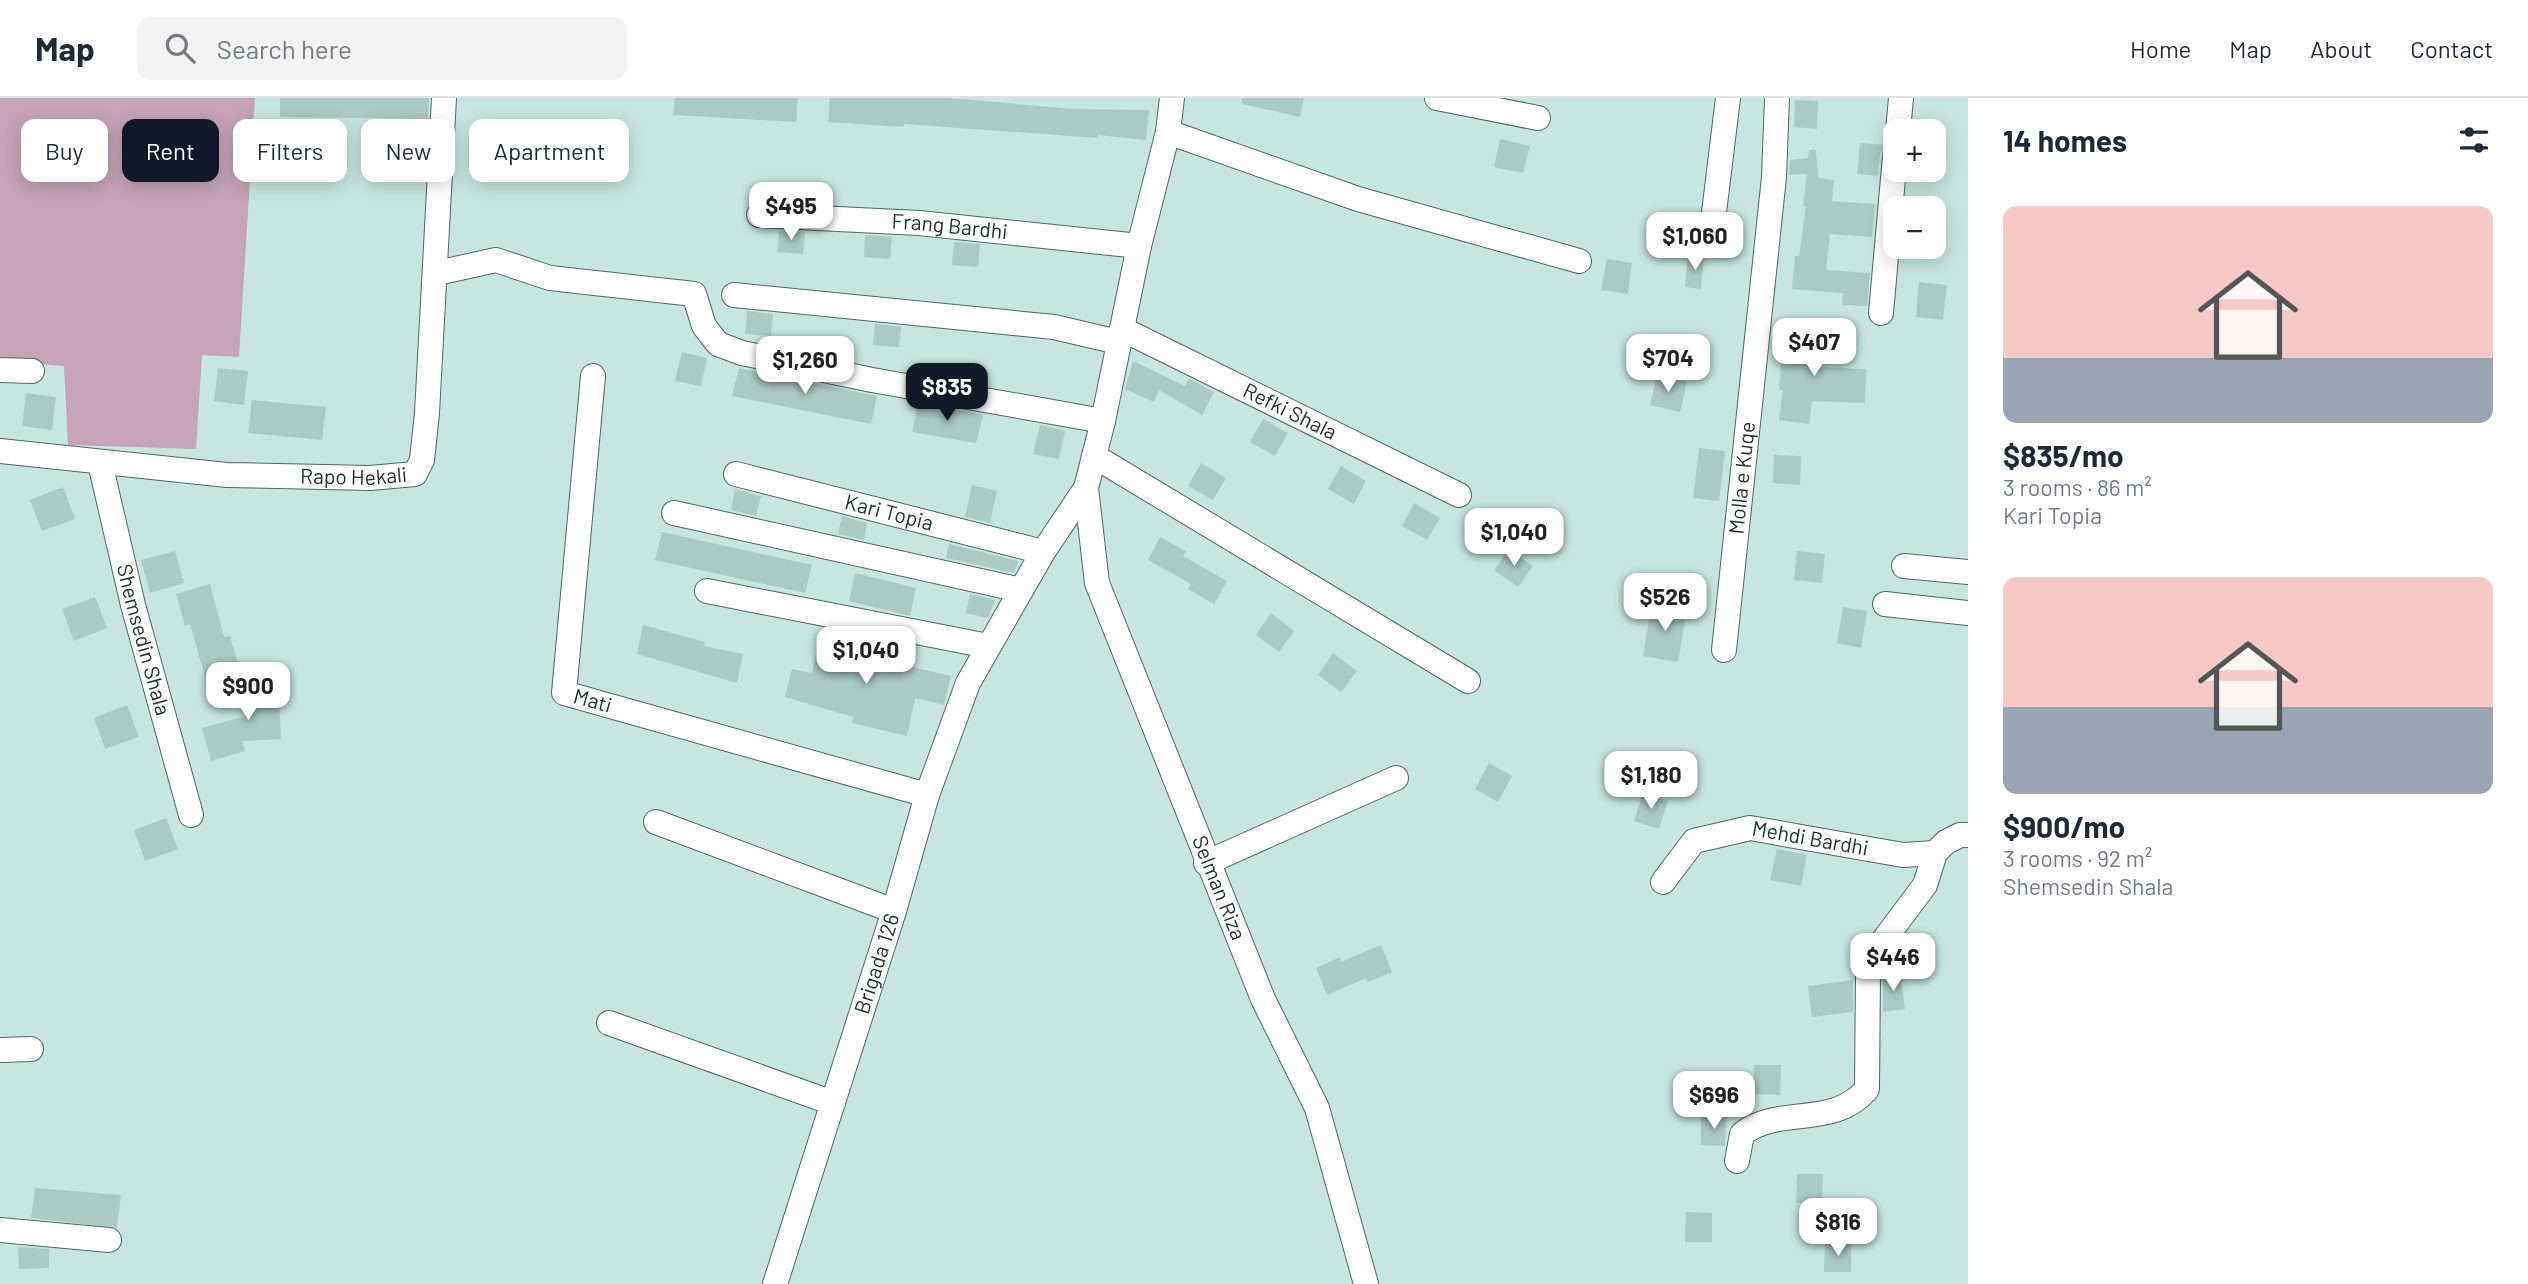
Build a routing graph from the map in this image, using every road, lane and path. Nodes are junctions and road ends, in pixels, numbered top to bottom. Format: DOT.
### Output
graph roads {
  1 [pos="444,98"];
  2 [pos="1172,98"];
  3 [pos="1437,98"];
  4 [pos="1728,98"];
  5 [pos="1777,98"];
  6 [pos="1901,98"];
  7 [pos="1538,118"];
  8 [pos="1899,119"];
  9 [pos="1168,132"];
  10 [pos="1893,182"];
  11 [pos="759,215"];
  12 [pos="1711,237"];
  13 [pos="1139,246"];
  14 [pos="1578,261"];
  15 [pos="437,273"];
  16 [pos="734,295"];
  17 [pos="1881,313"];
  18 [pos="1120,335"];
  19 [pos="0,370"];
  20 [pos="32,372"];
  21 [pos="593,376"];
  22 [pos="1103,421"];
  23 [pos="0,451"];
  24 [pos="1094,456"];
  25 [pos="100,463"];
  26 [pos="736,474"];
  27 [pos="1086,488"];
  28 [pos="1459,495"];
  29 [pos="674,513"];
  30 [pos="1043,552"];
  31 [pos="1904,566"];
  32 [pos="1968,572"];
  33 [pos="1021,590"];
  34 [pos="707,591"];
  35 [pos="1885,604"];
  36 [pos="1968,613"];
  37 [pos="988,646"];
  38 [pos="1724,650"];
  39 [pos="1468,681"];
  40 [pos="1396,778"];
  41 [pos="927,795"];
  42 [pos="191,815"];
  43 [pos="656,822"];
  44 [pos="1968,835"];
  45 [pos="1935,853"];
  46 [pos="1206,863"];
  47 [pos="1663,882"];
  48 [pos="894,911"];
  49 [pos="610,1023"];
  50 [pos="31,1049"];
  51 [pos="0,1050"];
  52 [pos="833,1103"];
  53 [pos="1737,1161"];
  54 [pos="0,1230"];
  55 [pos="108,1240"];
  56 [pos="775,1284"];
  57 [pos="1366,1284"];
  1 -- 15 [label="street, Rapo Hekali"];
  2 -- 9 [label="street"];
  3 -- 7 [label="street"];
  4 -- 12 [label="street"];
  5 -- 38 [label="street, Molla e Kuqe"];
  6 -- 8 [label="street"];
  9 -- 13 [label="street"];
  9 -- 14 [label="street"];
  10 -- 17 [label="street"];
  11 -- 13 [label="street, Frang Bardhi"];
  13 -- 18 [label="street"];
  15 -- 22 [label="street"];
  15 -- 25 [label="street, Rapo Hekali"];
  16 -- 18 [label="street, Refki Shala"];
  18 -- 22 [label="street"];
  18 -- 28 [label="street, Refki Shala"];
  19 -- 20 [label="street"];
  21 -- 41 [label="street, Mati"];
  22 -- 24 [label="street"];
  23 -- 25 [label="street, Rapo Hekali"];
  24 -- 27 [label="street"];
  24 -- 39 [label="street"];
  25 -- 42 [label="street, Shemsedin Shala"];
  26 -- 30 [label="street, Kari Topia"];
  27 -- 30 [label="street, Brigada 126"];
  27 -- 46 [label="street, Selman Riza"];
  29 -- 33 [label="street"];
  30 -- 33 [label="street, Brigada 126"];
  31 -- 32 [label="street"];
  33 -- 37 [label="street, Brigada 126"];
  34 -- 37 [label="street"];
  35 -- 36 [label="street"];
  37 -- 41 [label="street, Brigada 126"];
  40 -- 46 [label="street"];
  41 -- 48 [label="street, Brigada 126"];
  43 -- 48 [label="street"];
  44 -- 45 [label="street, Mehdi Bardhi"];
  45 -- 47 [label="street, Mehdi Bardhi"];
  45 -- 53 [label="street"];
  46 -- 57 [label="street, Selman Riza"];
  48 -- 52 [label="street, Brigada 126"];
  49 -- 52 [label="street"];
  50 -- 51 [label="street"];
  52 -- 56 [label="street, Brigada 126"];
  54 -- 55 [label="street"];
}
